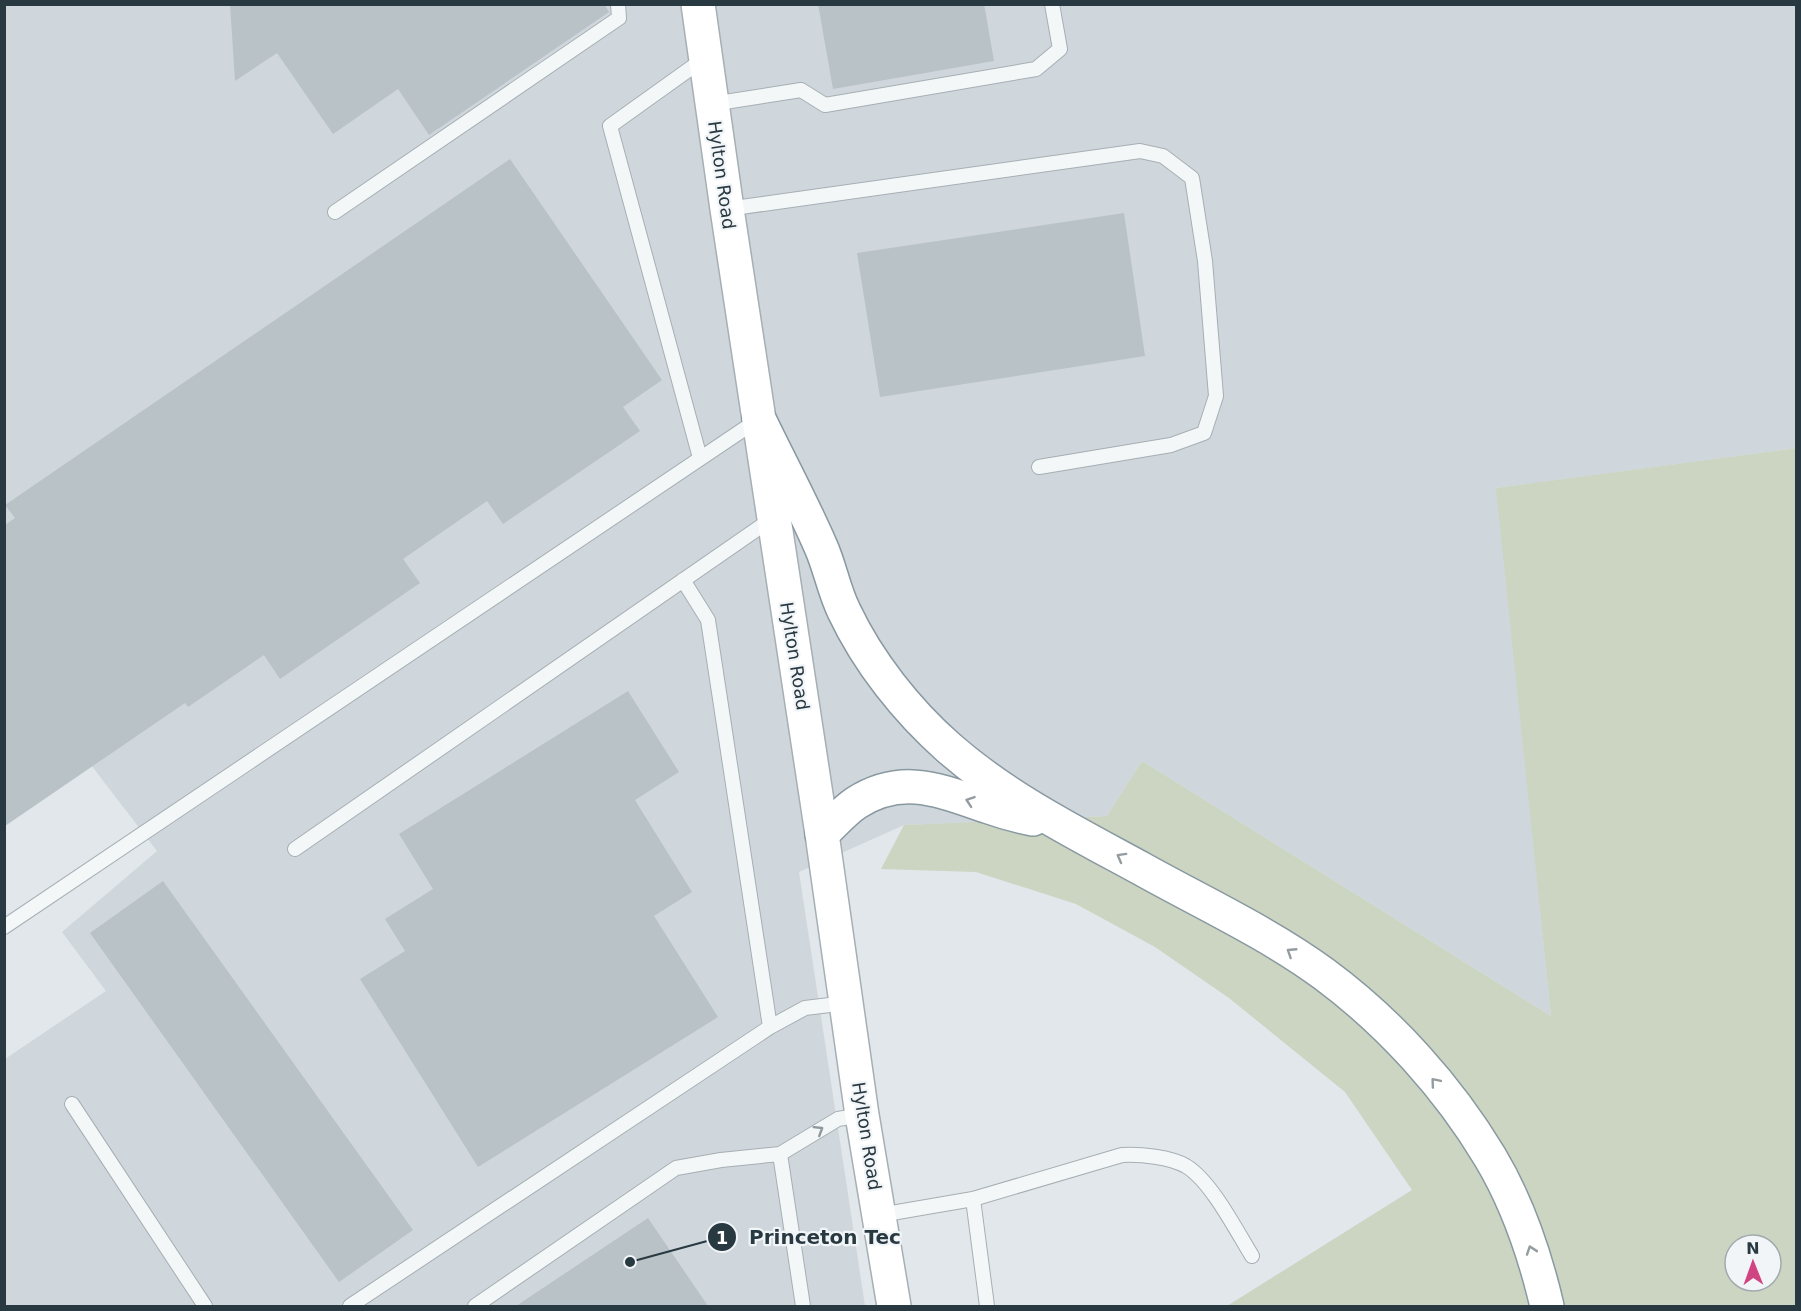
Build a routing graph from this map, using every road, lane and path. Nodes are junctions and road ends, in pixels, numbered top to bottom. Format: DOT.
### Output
graph roads {
  1 [pos="618,4"];
  2 [pos="698,4"];
  3 [pos="1052,4"];
  4 [pos="705,58"];
  5 [pos="712,104"];
  6 [pos="726,208"];
  7 [pos="335,212"];
  8 [pos="759,419"];
  9 [pos="700,458"];
  10 [pos="1039,467"];
  11 [pos="775,517"];
  12 [pos="683,580"];
  13 [pos="1067,828"];
  14 [pos="822,834"];
  15 [pos="295,849"];
  16 [pos="4,927"];
  17 [pos="846,1003"];
  18 [pos="770,1027"];
  19 [pos="72,1104"];
  20 [pos="862,1115"];
  21 [pos="780,1154"];
  22 [pos="973,1199"];
  23 [pos="880,1215"];
  24 [pos="1252,1256"];
  25 [pos="205,1306"];
  26 [pos="350,1306"];
  27 [pos="475,1306"];
  28 [pos="803,1306"];
  29 [pos="894,1306"];
  30 [pos="987,1306"];
  31 [pos="1547,1306"];
  1 -- 7 [label="lane"];
  2 -- 4 [label="main road, Hylton Road"];
  3 -- 5 [label="lane"];
  4 -- 5 [label="main road, Hylton Road"];
  4 -- 9 [label="lane"];
  5 -- 6 [label="main road, Hylton Road"];
  6 -- 8 [label="main road, Hylton Road"];
  6 -- 10 [label="lane"];
  8 -- 9 [label="lane"];
  8 -- 11 [label="main road, Hylton Road"];
  8 -- 13 [label="main road"];
  9 -- 16 [label="lane"];
  11 -- 12 [label="lane"];
  11 -- 14 [label="main road, Hylton Road"];
  12 -- 15 [label="lane"];
  12 -- 18 [label="lane"];
  13 -- 14 [label="main road, one-way"];
  31 -- 13 [label="main road, one-way"];
  14 -- 17 [label="main road, Hylton Road"];
  17 -- 18 [label="lane"];
  17 -- 20 [label="main road, Hylton Road"];
  18 -- 26 [label="lane"];
  19 -- 25 [label="lane"];
  21 -- 20 [label="lane, one-way"];
  20 -- 23 [label="main road, Hylton Road"];
  21 -- 27 [label="lane"];
  21 -- 28 [label="lane"];
  22 -- 23 [label="lane"];
  22 -- 24 [label="lane"];
  22 -- 30 [label="lane"];
  23 -- 29 [label="main road, Hylton Road"];
}
